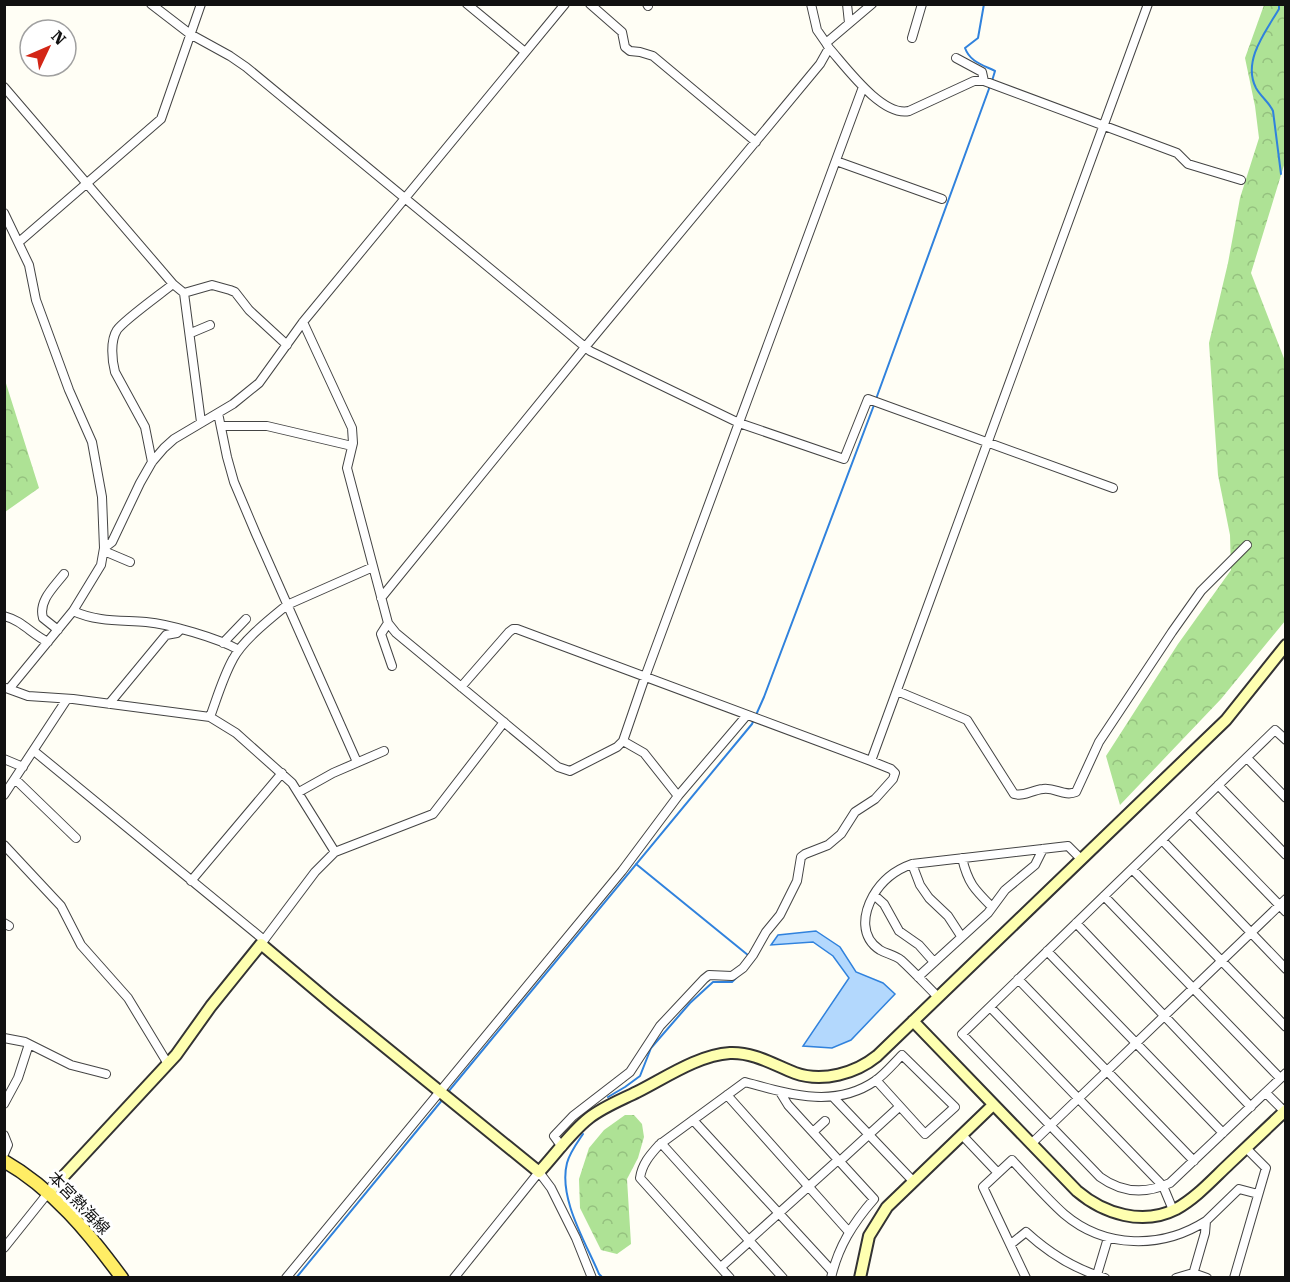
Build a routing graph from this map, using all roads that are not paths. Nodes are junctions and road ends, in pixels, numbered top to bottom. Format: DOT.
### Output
graph roads {
  1 [pos="151,4"];
  2 [pos="467,4"];
  3 [pos="565,4"];
  4 [pos="590,4"];
  5 [pos="811,4"];
  6 [pos="847,4"];
  7 [pos="872,4"];
  8 [pos="922,4"];
  9 [pos="1148,4"];
  10 [pos="201,5"];
  11 [pos="849,23"];
  12 [pos="190,34"];
  13 [pos="912,38"];
  14 [pos="827,45"];
  15 [pos="525,52"];
  16 [pos="956,58"];
  17 [pos="984,81"];
  18 [pos="4,87"];
  19 [pos="863,87"];
  20 [pos="1103,126"];
  21 [pos="756,142"];
  22 [pos="836,161"];
  23 [pos="1240,180"];
  24 [pos="87,183"];
  25 [pos="405,198"];
  26 [pos="942,199"];
  27 [pos="4,213"];
  28 [pos="19,242"];
  29 [pos="173,284"];
  30 [pos="184,293"];
  31 [pos="303,322"];
  32 [pos="210,325"];
  33 [pos="191,333"];
  34 [pos="286,345"];
  35 [pos="585,346"];
  36 [pos="218,413"];
  37 [pos="201,422"];
  38 [pos="739,423"];
  39 [pos="221,426"];
  40 [pos="988,443"];
  41 [pos="352,446"];
  42 [pos="152,462"];
  43 [pos="1113,488"];
  44 [pos="1247,545"];
  45 [pos="104,549"];
  46 [pos="130,562"];
  47 [pos="373,567"];
  48 [pos="64,574"];
  49 [pos="381,598"];
  50 [pos="287,605"];
  51 [pos="73,611"];
  52 [pos="4,616"];
  53 [pos="246,619"];
  54 [pos="388,623"];
  55 [pos="58,630"];
  56 [pos="180,630"];
  57 [pos="48,642"];
  58 [pos="223,643"];
  59 [pos="1286,645"];
  60 [pos="239,650"];
  61 [pos="392,666"];
  62 [pos="645,677"];
  63 [pos="461,687"];
  64 [pos="7,688"];
  65 [pos="897,691"];
  66 [pos="67,699"];
  67 [pos="109,704"];
  68 [pos="210,717"];
  69 [pos="753,717"];
  70 [pos="504,722"];
  71 [pos="623,741"];
  72 [pos="1286,741"];
  73 [pos="34,751"];
  74 [pos="384,751"];
  75 [pos="1247,758"];
  76 [pos="4,759"];
  77 [pos="871,761"];
  78 [pos="357,762"];
  79 [pos="23,767"];
  80 [pos="282,773"];
  81 [pos="15,779"];
  82 [pos="1218,785"];
  83 [pos="299,792"];
  84 [pos="4,795"];
  85 [pos="678,796"];
  86 [pos="1286,798"];
  87 [pos="1190,813"];
  88 [pos="76,838"];
  89 [pos="1162,840"];
  90 [pos="4,845"];
  91 [pos="1043,849"];
  92 [pos="335,852"];
  93 [pos="1286,855"];
  94 [pos="962,858"];
  95 [pos="1081,859"];
  96 [pos="912,864"];
  97 [pos="1132,869"];
  98 [pos="191,881"];
  99 [pos="874,895"];
  100 [pos="1104,896"];
  101 [pos="1286,899"];
  102 [pos="1279,905"];
  103 [pos="992,907"];
  104 [pos="1286,912"];
  105 [pos="1076,923"];
  106 [pos="1251,932"];
  107 [pos="961,936"];
  108 [pos="262,942"];
  109 [pos="1047,951"];
  110 [pos="1221,961"];
  111 [pos="934,962"];
  112 [pos="1286,969"];
  113 [pos="918,977"];
  114 [pos="1018,980"];
  115 [pos="1193,988"];
  116 [pos="938,997"];
  117 [pos="990,1007"];
  118 [pos="1164,1015"];
  119 [pos="913,1020"];
  120 [pos="1286,1027"];
  121 [pos="4,1038"];
  122 [pos="1136,1042"];
  123 [pos="29,1044"];
  124 [pos="168,1064"];
  125 [pos="1107,1071"];
  126 [pos="106,1074"];
  127 [pos="1283,1076"];
  128 [pos="876,1080"];
  129 [pos="439,1091"];
  130 [pos="780,1092"];
  131 [pos="1266,1093"];
  132 [pos="727,1095"];
  133 [pos="833,1096"];
  134 [pos="1078,1098"];
  135 [pos="4,1104"];
  136 [pos="993,1105"];
  137 [pos="899,1107"];
  138 [pos="1251,1107"];
  139 [pos="1285,1111"];
  140 [pos="693,1120"];
  141 [pos="825,1120"];
  142 [pos="1050,1126"];
  143 [pos="813,1132"];
  144 [pos="1223,1133"];
  145 [pos="869,1134"];
  146 [pos="4,1135"];
  147 [pos="962,1135"];
  148 [pos="661,1143"];
  149 [pos="1031,1144"];
  150 [pos="562,1147"];
  151 [pos="1246,1148"];
  152 [pos="4,1154"];
  153 [pos="839,1160"];
  154 [pos="4,1161"];
  155 [pos="1194,1161"];
  156 [pos="538,1172"];
  157 [pos="998,1173"];
  158 [pos="913,1181"];
  159 [pos="1163,1186"];
  160 [pos="808,1187"];
  161 [pos="48,1193"];
  162 [pos="1258,1194"];
  163 [pos="1173,1210"];
  164 [pos="779,1213"];
  165 [pos="1206,1221"];
  166 [pos="849,1232"];
  167 [pos="1108,1238"];
  168 [pos="750,1241"];
  169 [pos="1011,1244"];
  170 [pos="4,1248"];
  171 [pos="721,1267"];
  172 [pos="831,1274"];
  173 [pos="1192,1275"];
  174 [pos="1100,1277"];
  175 [pos="122,1278"];
  176 [pos="286,1278"];
  177 [pos="454,1278"];
  178 [pos="592,1278"];
  179 [pos="730,1278"];
  180 [pos="783,1278"];
  181 [pos="860,1278"];
  182 [pos="1026,1278"];
  183 [pos="1176,1278"];
  184 [pos="1207,1278"];
  185 [pos="1234,1278"];
  1 -- 12 [label="street"];
  2 -- 15 [label="street"];
  3 -- 15 [label="street"];
  4 -- 21 [label="street"];
  5 -- 14 [label="street"];
  6 -- 11 [label="street"];
  7 -- 11 [label="street"];
  8 -- 13 [label="street"];
  9 -- 20 [label="street"];
  10 -- 12 [label="street"];
  11 -- 14 [label="street"];
  12 -- 24 [label="street"];
  12 -- 25 [label="street"];
  14 -- 19 [label="street"];
  14 -- 21 [label="street"];
  15 -- 25 [label="street"];
  16 -- 17 [label="street"];
  17 -- 19 [label="street"];
  17 -- 20 [label="street"];
  18 -- 24 [label="street"];
  19 -- 22 [label="street"];
  20 -- 23 [label="street"];
  20 -- 40 [label="street"];
  21 -- 35 [label="street"];
  22 -- 26 [label="street"];
  22 -- 38 [label="street"];
  24 -- 28 [label="street"];
  24 -- 29 [label="street"];
  25 -- 31 [label="street"];
  25 -- 35 [label="street"];
  27 -- 28 [label="street"];
  28 -- 45 [label="street"];
  29 -- 30 [label="street"];
  29 -- 42 [label="street"];
  30 -- 33 [label="street"];
  30 -- 34 [label="street"];
  31 -- 34 [label="street"];
  31 -- 41 [label="street"];
  32 -- 33 [label="street"];
  33 -- 37 [label="street"];
  34 -- 36 [label="street"];
  35 -- 38 [label="street"];
  35 -- 49 [label="street"];
  36 -- 37 [label="street"];
  36 -- 39 [label="street"];
  37 -- 42 [label="street"];
  38 -- 40 [label="street"];
  38 -- 62 [label="street"];
  39 -- 41 [label="street"];
  39 -- 50 [label="street"];
  40 -- 43 [label="street"];
  40 -- 65 [label="street"];
  41 -- 47 [label="street"];
  42 -- 45 [label="street"];
  44 -- 65 [label="street"];
  45 -- 46 [label="street"];
  45 -- 51 [label="street"];
  47 -- 49 [label="street"];
  47 -- 50 [label="street"];
  48 -- 55 [label="street"];
  49 -- 54 [label="street"];
  50 -- 60 [label="street"];
  50 -- 78 [label="street"];
  51 -- 55 [label="street"];
  51 -- 56 [label="street"];
  52 -- 57 [label="street"];
  53 -- 58 [label="street"];
  54 -- 61 [label="street"];
  54 -- 63 [label="street"];
  55 -- 57 [label="street"];
  56 -- 58 [label="street"];
  56 -- 67 [label="street"];
  57 -- 64 [label="street"];
  58 -- 60 [label="street"];
  59 -- 95 [label="street"];
  60 -- 68 [label="street"];
  62 -- 63 [label="street"];
  62 -- 69 [label="street"];
  62 -- 71 [label="street"];
  63 -- 70 [label="street"];
  64 -- 66 [label="street"];
  65 -- 77 [label="street"];
  66 -- 67 [label="street"];
  66 -- 73 [label="street"];
  67 -- 68 [label="street"];
  68 -- 80 [label="street"];
  69 -- 77 [label="street"];
  69 -- 85 [label="street"];
  70 -- 71 [label="street"];
  70 -- 92 [label="street"];
  71 -- 85 [label="street"];
  72 -- 75 [label="street"];
  73 -- 79 [label="street"];
  73 -- 98 [label="street"];
  74 -- 78 [label="street"];
  75 -- 82 [label="street"];
  75 -- 86 [label="street"];
  76 -- 79 [label="street"];
  77 -- 150 [label="street"];
  78 -- 83 [label="street"];
  79 -- 81 [label="street"];
  80 -- 83 [label="street"];
  80 -- 98 [label="street"];
  81 -- 84 [label="street"];
  81 -- 88 [label="street"];
  82 -- 87 [label="street"];
  82 -- 93 [label="street"];
  83 -- 92 [label="street"];
  85 -- 129 [label="street"];
  87 -- 89 [label="street"];
  87 -- 102 [label="street"];
  89 -- 97 [label="street"];
  89 -- 106 [label="street"];
  90 -- 124 [label="street"];
  91 -- 94 [label="street"];
  91 -- 95 [label="street"];
  91 -- 103 [label="street"];
  92 -- 108 [label="street"];
  94 -- 96 [label="street"];
  94 -- 103 [label="street"];
  95 -- 116 [label="street"];
  96 -- 99 [label="street"];
  96 -- 107 [label="street"];
  97 -- 100 [label="street"];
  97 -- 110 [label="street"];
  98 -- 108 [label="street"];
  99 -- 111 [label="street"];
  99 -- 113 [label="street"];
  100 -- 105 [label="street"];
  100 -- 115 [label="street"];
  101 -- 102 [label="street"];
  102 -- 104 [label="street"];
  102 -- 106 [label="street"];
  103 -- 107 [label="street"];
  105 -- 109 [label="street"];
  105 -- 118 [label="street"];
  106 -- 110 [label="street"];
  106 -- 112 [label="street"];
  107 -- 111 [label="street"];
  108 -- 124 [label="street"];
  108 -- 129 [label="street"];
  109 -- 114 [label="street"];
  109 -- 122 [label="street"];
  110 -- 115 [label="street"];
  110 -- 120 [label="street"];
  111 -- 113 [label="street"];
  113 -- 116 [label="street"];
  114 -- 117 [label="street"];
  114 -- 125 [label="street"];
  115 -- 118 [label="street"];
  115 -- 127 [label="street"];
  116 -- 119 [label="street"];
  117 -- 134 [label="street"];
  117 -- 142 [label="street"];
  118 -- 122 [label="street"];
  118 -- 138 [label="street"];
  119 -- 136 [label="street"];
  119 -- 150 [label="street"];
  121 -- 123 [label="street"];
  122 -- 125 [label="street"];
  122 -- 144 [label="street"];
  123 -- 126 [label="street"];
  123 -- 135 [label="street"];
  124 -- 161 [label="street"];
  125 -- 134 [label="street"];
  125 -- 155 [label="street"];
  127 -- 131 [label="street"];
  128 -- 133 [label="street"];
  128 -- 137 [label="street"];
  128 -- 137 [label="street"];
  129 -- 156 [label="street"];
  129 -- 176 [label="street"];
  130 -- 132 [label="street"];
  130 -- 133 [label="street"];
  130 -- 143 [label="street"];
  131 -- 138 [label="street"];
  131 -- 139 [label="street"];
  132 -- 140 [label="street"];
  132 -- 160 [label="street"];
  133 -- 145 [label="street"];
  134 -- 142 [label="street"];
  134 -- 159 [label="street"];
  136 -- 147 [label="street"];
  136 -- 149 [label="street"];
  137 -- 145 [label="street"];
  138 -- 144 [label="street"];
  139 -- 151 [label="street"];
  140 -- 148 [label="street"];
  140 -- 164 [label="street"];
  141 -- 143 [label="street"];
  142 -- 149 [label="street"];
  142 -- 159 [label="street"];
  143 -- 153 [label="street"];
  144 -- 155 [label="street"];
  145 -- 153 [label="street"];
  145 -- 158 [label="street"];
  146 -- 152 [label="street"];
  147 -- 157 [label="street"];
  147 -- 158 [label="street"];
  148 -- 168 [label="street"];
  148 -- 171 [label="street"];
  149 -- 163 [label="street"];
  150 -- 156 [label="street"];
  151 -- 162 [label="street"];
  151 -- 163 [label="street"];
  153 -- 160 [label="street"];
  153 -- 166 [label="street"];
  154 -- 161 [label="main road, 本宮熱海線"];
  155 -- 159 [label="street"];
  156 -- 177 [label="street"];
  156 -- 178 [label="street"];
  157 -- 167 [label="street"];
  157 -- 169 [label="street"];
  158 -- 181 [label="street"];
  159 -- 163 [label="street"];
  160 -- 164 [label="street"];
  160 -- 166 [label="street"];
  161 -- 170 [label="street"];
  161 -- 175 [label="main road, 本宮熱海線"];
  162 -- 165 [label="street"];
  162 -- 185 [label="street"];
  164 -- 168 [label="street"];
  164 -- 172 [label="street"];
  165 -- 167 [label="street"];
  165 -- 173 [label="street"];
  166 -- 172 [label="street"];
  167 -- 174 [label="street"];
  168 -- 171 [label="street"];
  168 -- 180 [label="street"];
  169 -- 174 [label="street"];
  169 -- 182 [label="street"];
  171 -- 179 [label="street"];
  173 -- 183 [label="street"];
  173 -- 184 [label="street"];
}
